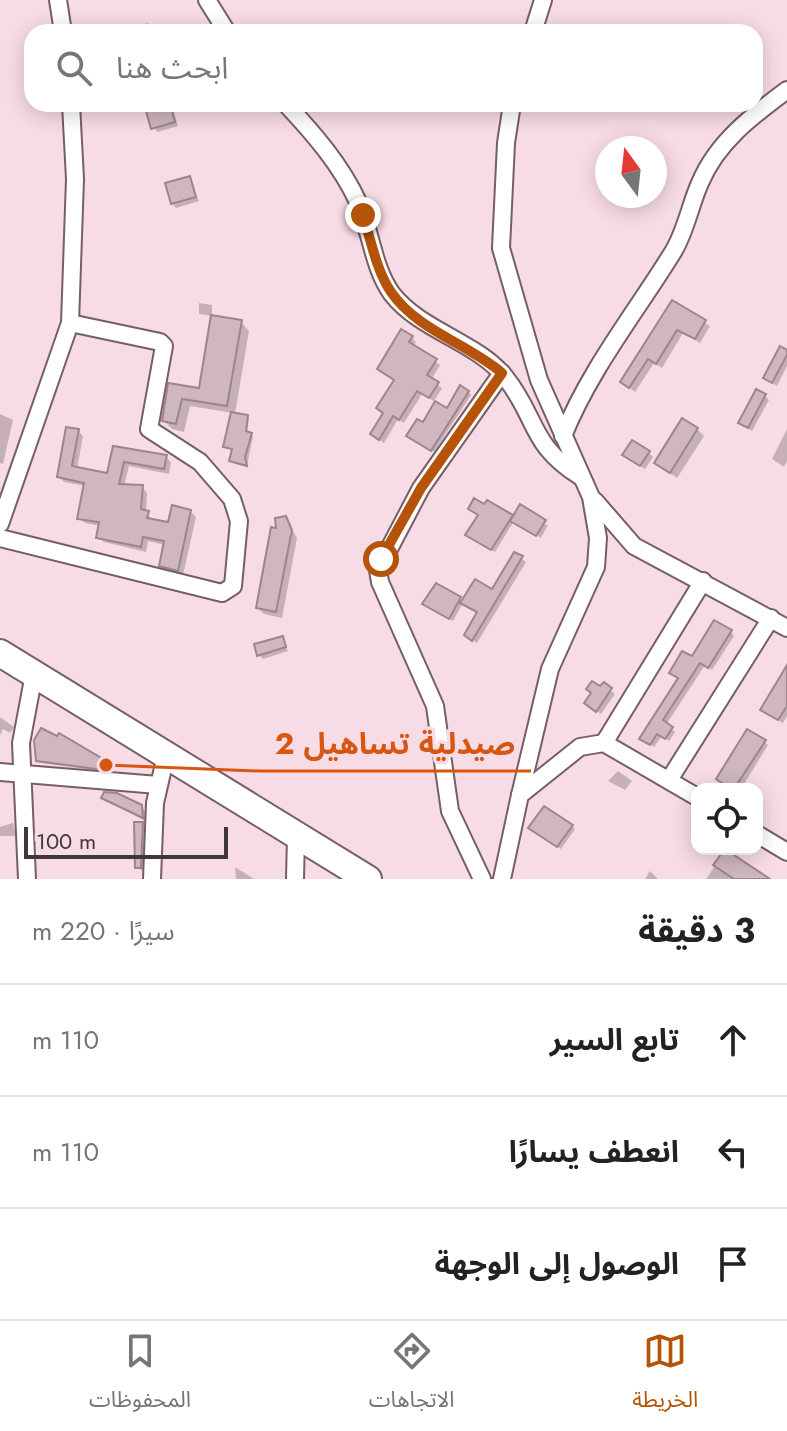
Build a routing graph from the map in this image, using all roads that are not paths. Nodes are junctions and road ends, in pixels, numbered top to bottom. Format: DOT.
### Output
graph roads {
  1 [pos="58,0"];
  2 [pos="207,0"];
  3 [pos="543,0"];
  4 [pos="62,24"];
  5 [pos="222,24"];
  6 [pos="536,24"];
  7 [pos="787,90"];
  8 [pos="763,109"];
  9 [pos="71,112"];
  10 [pos="293,112"];
  11 [pos="511,112"];
  12 [pos="759,112"];
  13 [pos="70,323"];
  14 [pos="502,373"];
  15 [pos="563,436"];
  16 [pos="581,477"];
  17 [pos="591,497"];
  18 [pos="0,524"];
  19 [pos="0,538"];
  20 [pos="703,581"];
  21 [pos="771,618"];
  22 [pos="787,628"];
  23 [pos="0,653"];
  24 [pos="34,674"];
  25 [pos="604,743"];
  26 [pos="166,755"];
  27 [pos="0,772"];
  28 [pos="22,773"];
  29 [pos="669,780"];
  30 [pos="158,785"];
  31 [pos="691,793"];
  32 [pos="520,795"];
  33 [pos="296,835"];
  34 [pos="763,838"];
  35 [pos="787,852"];
  36 [pos="364,877"];
  37 [pos="27,879"];
  38 [pos="152,879"];
  39 [pos="295,879"];
  40 [pos="482,879"];
  41 [pos="502,879"];
  1 -- 4 [label="street"];
  2 -- 5 [label="street"];
  3 -- 6 [label="street"];
  7 -- 8 [label="street"];
  9 -- 13 [label="street"];
  10 -- 14 [label="street"];
  11 -- 15 [label="street"];
  12 -- 15 [label="street"];
  13 -- 18 [label="street"];
  13 -- 19 [label="street"];
  14 -- 16 [label="street"];
  14 -- 40 [label="street"];
  15 -- 16 [label="street"];
  16 -- 17 [label="street"];
  17 -- 20 [label="street"];
  17 -- 32 [label="street"];
  20 -- 21 [label="street"];
  20 -- 25 [label="street"];
  21 -- 22 [label="street"];
  21 -- 29 [label="street"];
  23 -- 24 [label="highway"];
  24 -- 26 [label="highway"];
  24 -- 28 [label="street"];
  25 -- 29 [label="street"];
  25 -- 32 [label="street"];
  26 -- 30 [label="street"];
  26 -- 33 [label="highway"];
  27 -- 28 [label="street"];
  28 -- 30 [label="street"];
  28 -- 37 [label="street"];
  29 -- 31 [label="street"];
  30 -- 38 [label="street"];
  32 -- 41 [label="street"];
  33 -- 36 [label="highway"];
  33 -- 39 [label="street"];
  34 -- 35 [label="street"];
}
